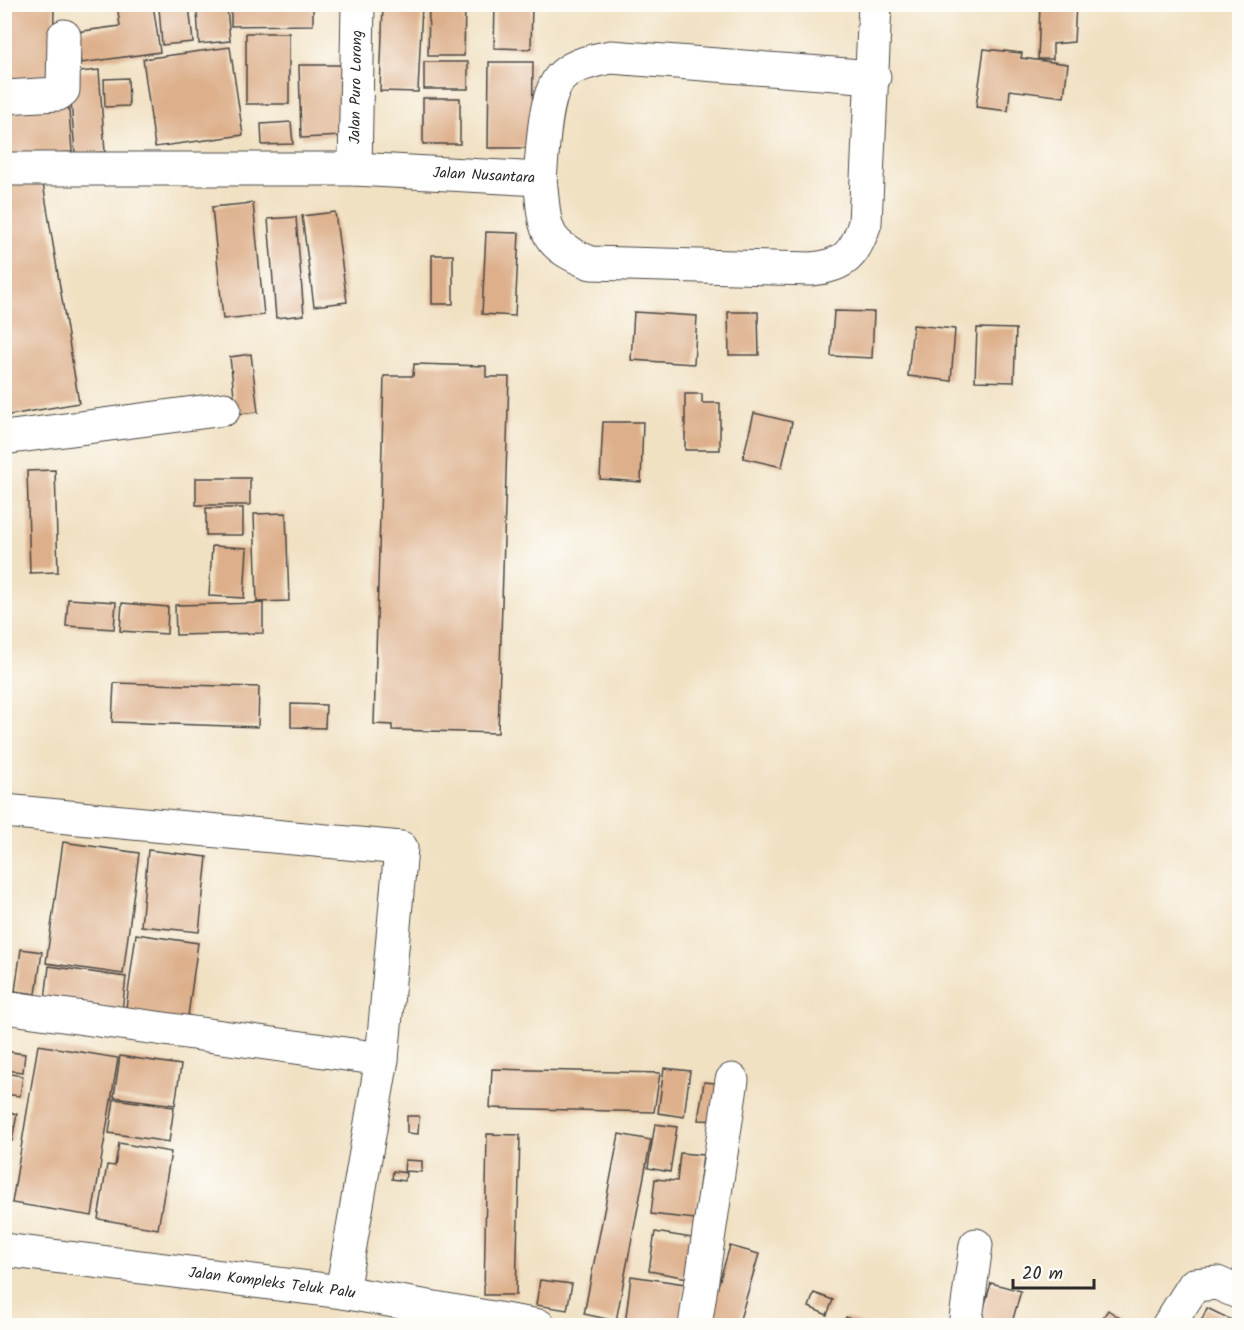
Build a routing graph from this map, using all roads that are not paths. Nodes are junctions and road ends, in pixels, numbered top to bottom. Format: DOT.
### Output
graph roads {
  1 [pos="358,4"];
  2 [pos="875,4"];
  3 [pos="64,36"];
  4 [pos="874,77"];
  5 [pos="4,96"];
  6 [pos="4,169"];
  7 [pos="355,169"];
  8 [pos="540,179"];
  9 [pos="224,409"];
  10 [pos="4,438"];
  11 [pos="4,811"];
  12 [pos="4,1006"];
  13 [pos="382,1059"];
  14 [pos="732,1080"];
  15 [pos="976,1245"];
  16 [pos="4,1250"];
  17 [pos="342,1292"];
  18 [pos="1239,1293"];
  19 [pos="539,1326"];
  20 [pos="695,1326"];
  21 [pos="965,1326"];
  22 [pos="1168,1326"];
  1 -- 7 [label="street, Jalan Puro Lorong"];
  2 -- 4 [label="street"];
  3 -- 5 [label="street"];
  4 -- 8 [label="street, Jalan Nusantara"];
  4 -- 8 [label="street"];
  6 -- 7 [label="street, Jalan Nusantara"];
  7 -- 8 [label="street, Jalan Nusantara"];
  9 -- 10 [label="street"];
  11 -- 13 [label="street"];
  12 -- 13 [label="street"];
  13 -- 17 [label="street"];
  14 -- 20 [label="street"];
  15 -- 21 [label="street"];
  16 -- 17 [label="street, Jalan Kompleks Teluk Palu"];
  17 -- 19 [label="street, Jalan Kompleks Teluk Palu"];
  18 -- 22 [label="street"];
}
